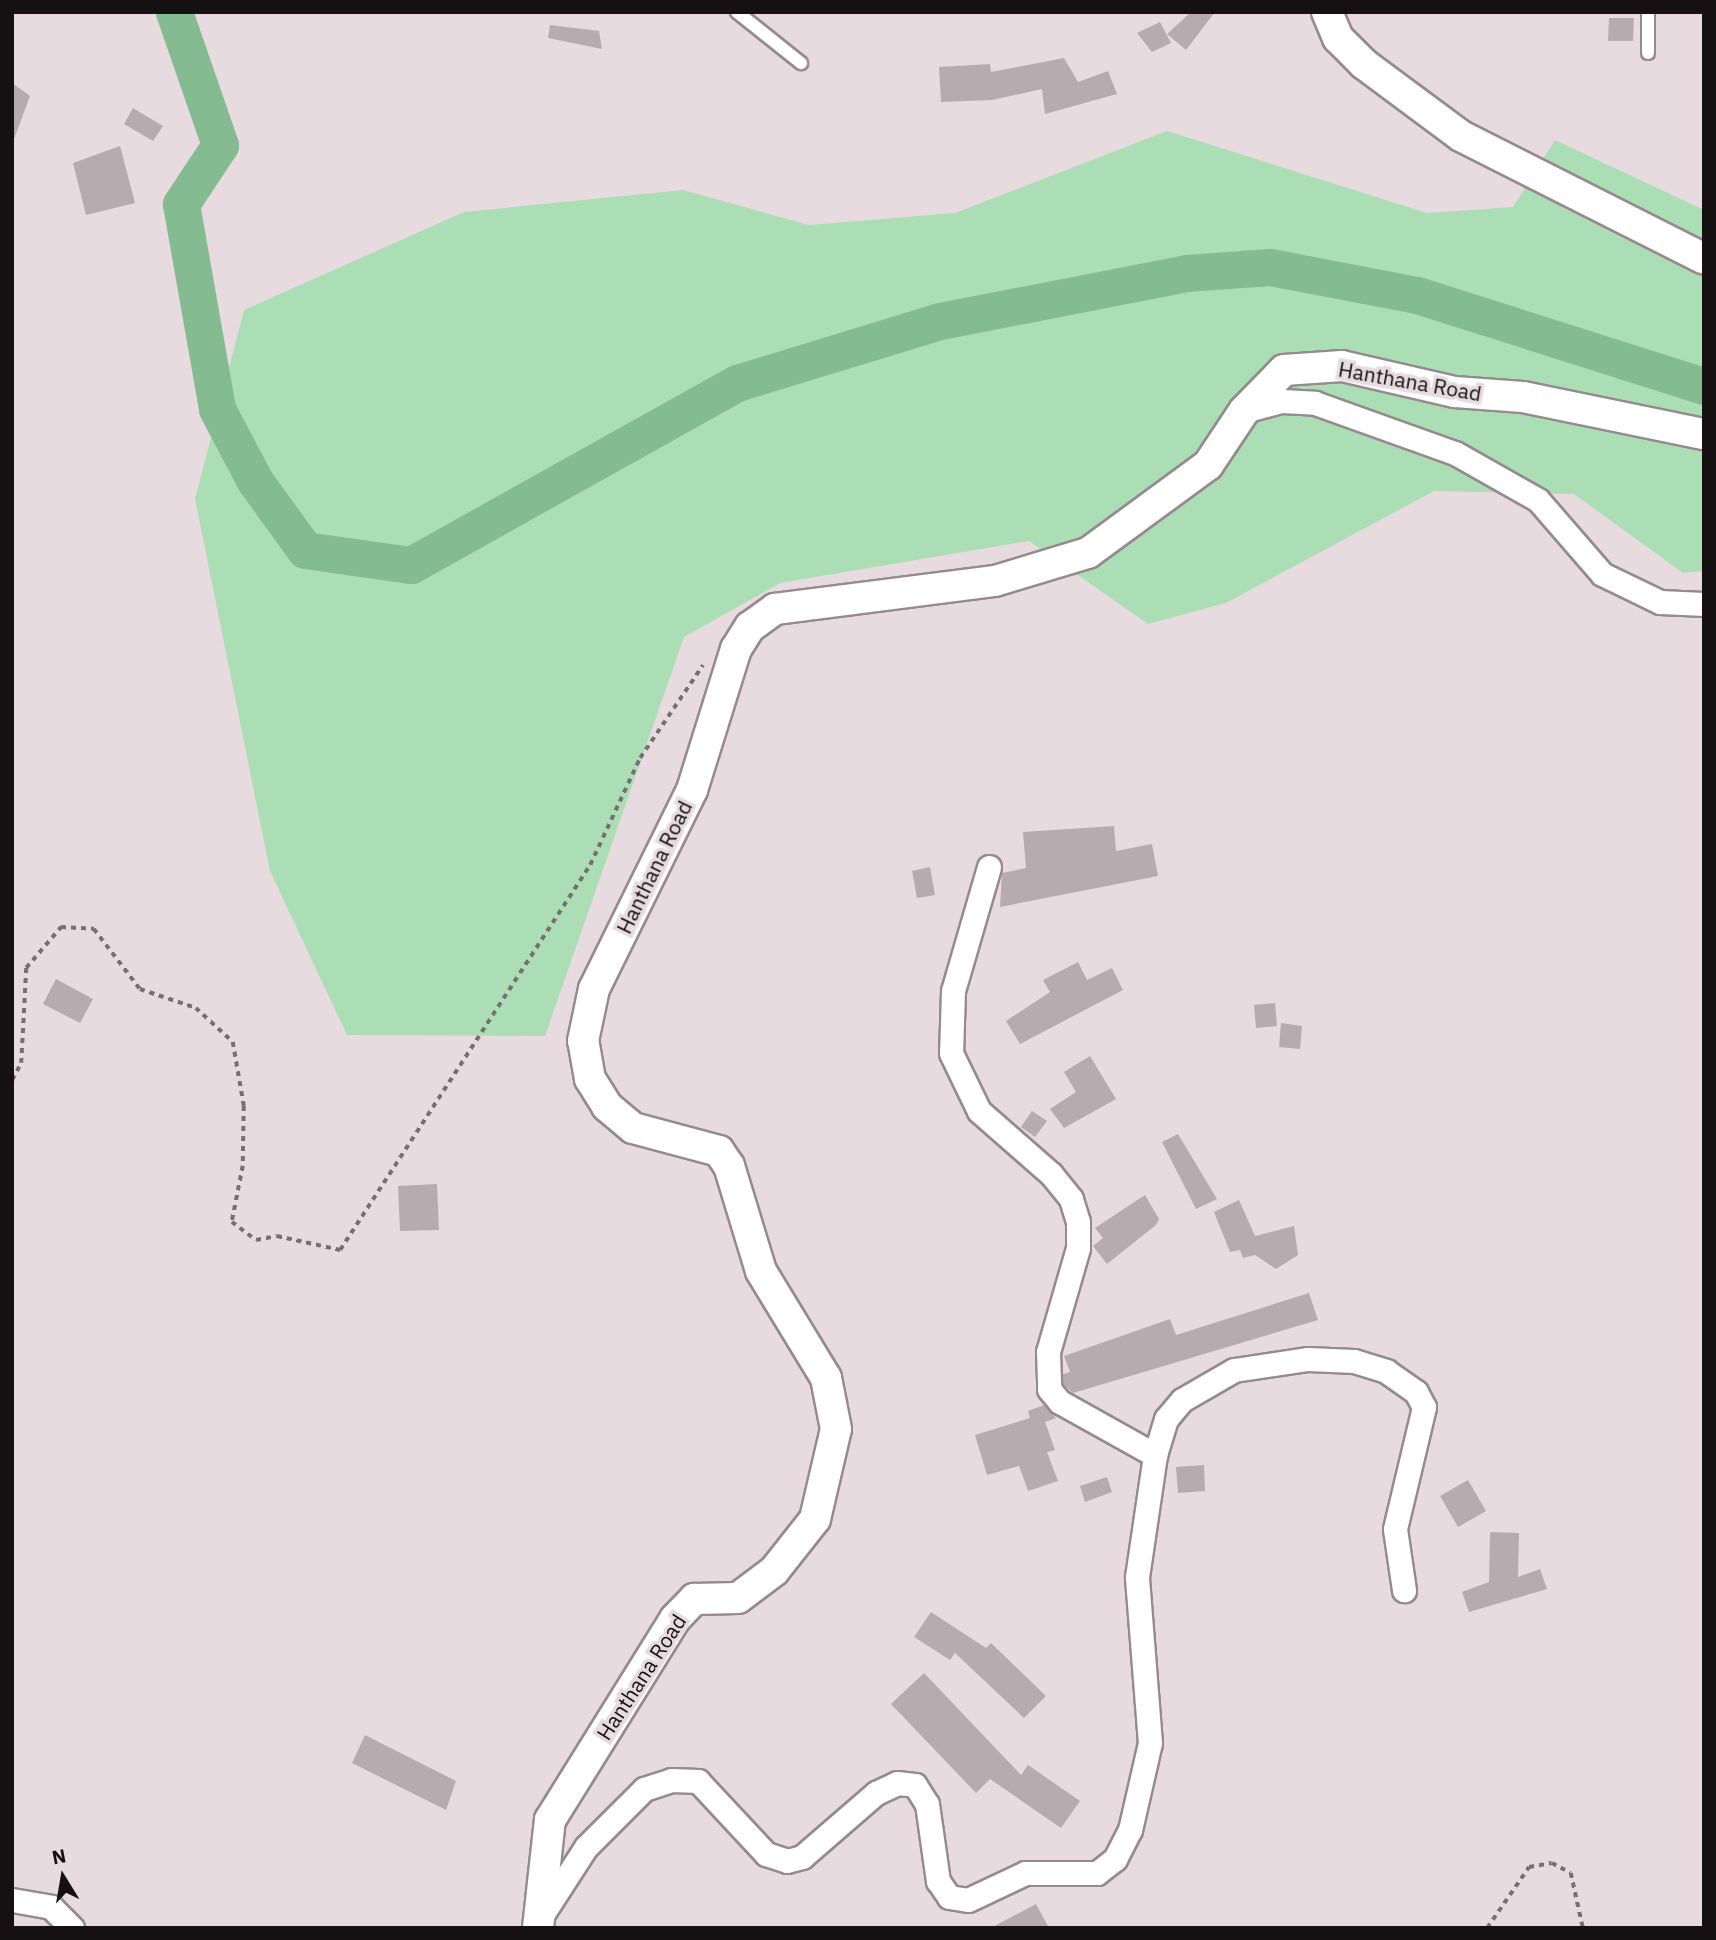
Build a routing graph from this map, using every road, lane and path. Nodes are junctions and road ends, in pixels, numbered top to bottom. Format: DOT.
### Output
graph roads {
  1 [pos="737,12"];
  2 [pos="1326,12"];
  3 [pos="1648,12"];
  4 [pos="1648,53"];
  5 [pos="801,63"];
  6 [pos="1704,259"];
  7 [pos="1244,411"];
  8 [pos="1704,433"];
  9 [pos="1704,604"];
  10 [pos="736,649"];
  11 [pos="989,867"];
  12 [pos="12,1080"];
  13 [pos="1155,1455"];
  14 [pos="1404,1590"];
  15 [pos="12,1900"];
  16 [pos="537,1924"];
  17 [pos="72,1928"];
  18 [pos="1487,1928"];
  19 [pos="1583,1928"];
  20 [pos="1695,1928"];
  21 [pos="1703,1928"];
  1 -- 5 [label="lane"];
  2 -- 6 [label="street"];
  3 -- 4 [label="lane"];
  7 -- 8 [label="street, Hanthana Road"];
  7 -- 9 [label="street"];
  7 -- 10 [label="street, Hanthana Road"];
  10 -- 12 [label="path"];
  10 -- 16 [label="street, Hanthana Road"];
  11 -- 13 [label="street"];
  13 -- 14 [label="street"];
  13 -- 16 [label="street"];
  15 -- 17 [label="street"];
  18 -- 19 [label="path"];
  20 -- 21 [label="path"];
}
